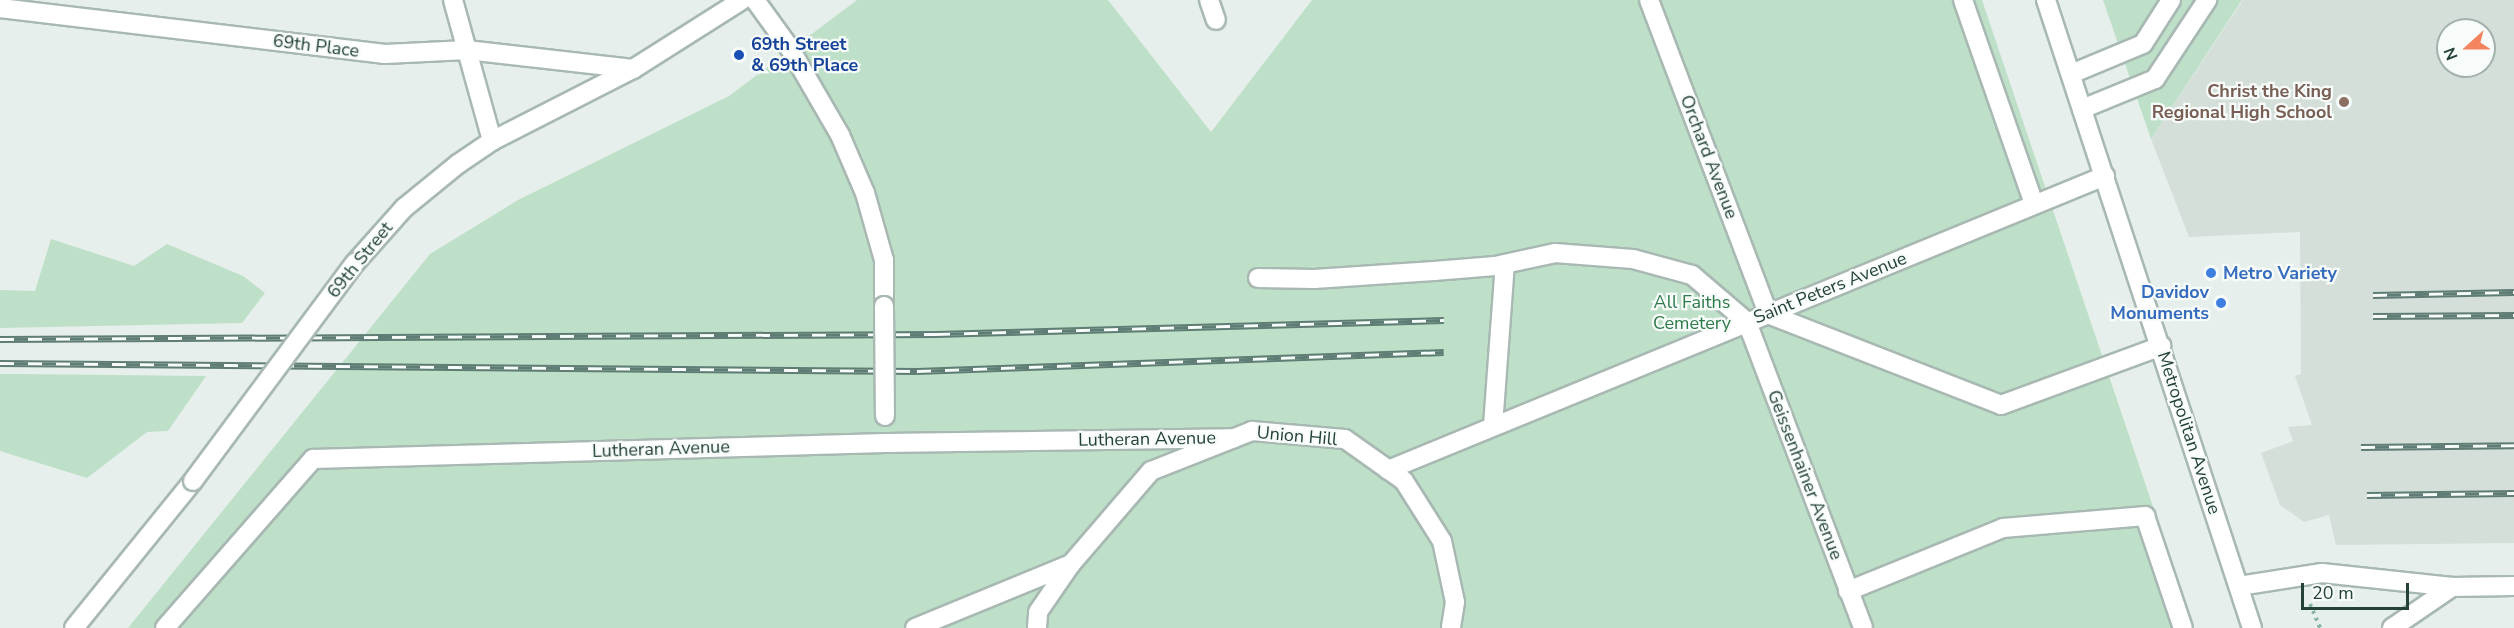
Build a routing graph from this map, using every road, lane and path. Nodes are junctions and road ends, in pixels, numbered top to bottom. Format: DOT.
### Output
graph roads {
  1 [pos="453,0"];
  2 [pos="742,0"];
  3 [pos="755,0"];
  4 [pos="1209,0"];
  5 [pos="1649,0"];
  6 [pos="1963,0"];
  7 [pos="2046,0"];
  8 [pos="2171,0"];
  9 [pos="2207,0"];
  10 [pos="49,7"];
  11 [pos="0,8"];
  12 [pos="1216,20"];
  13 [pos="467,50"];
  14 [pos="633,69"];
  15 [pos="2071,74"];
  16 [pos="2082,109"];
  17 [pos="492,141"];
  18 [pos="2105,176"];
  19 [pos="2034,204"];
  20 [pos="1505,264"];
  21 [pos="1258,278"];
  22 [pos="1768,314"];
  23 [pos="1747,322"];
  24 [pos="2161,346"];
  25 [pos="1493,426"];
  26 [pos="1234,438"];
  27 [pos="886,443"];
  28 [pos="1388,470"];
  29 [pos="1071,564"];
  30 [pos="2239,586"];
  31 [pos="2514,586"];
  32 [pos="2452,587"];
  33 [pos="1848,591"];
  34 [pos="2307,596"];
  35 [pos="74,628"];
  36 [pos="165,628"];
  37 [pos="915,628"];
  38 [pos="1037,628"];
  39 [pos="1451,628"];
  40 [pos="1863,628"];
  41 [pos="2183,628"];
  42 [pos="2252,628"];
  43 [pos="2320,628"];
  44 [pos="2392,628"];
  1 -- 13 [label="main road"];
  2 -- 14 [label="main road, 69th Street"];
  3 -- 27 [label="main road, bridge"];
  4 -- 12 [label="main road"];
  5 -- 22 [label="main road, Orchard Avenue"];
  6 -- 19 [label="main road"];
  7 -- 15 [label="main road, Metropolitan Avenue"];
  8 -- 15 [label="main road"];
  9 -- 16 [label="main road"];
  10 -- 11 [label="main road, 69th Place"];
  10 -- 13 [label="main road, 69th Place"];
  13 -- 14 [label="main road, 69th Place"];
  13 -- 17 [label="main road"];
  14 -- 17 [label="main road, 69th Street"];
  15 -- 16 [label="main road, Metropolitan Avenue"];
  16 -- 18 [label="main road, Metropolitan Avenue"];
  17 -- 35 [label="main road, 69th Street, bridge"];
  18 -- 19 [label="main road, Saint Peters Avenue"];
  18 -- 24 [label="main road, Metropolitan Avenue"];
  19 -- 22 [label="main road, Saint Peters Avenue"];
  20 -- 21 [label="main road"];
  20 -- 23 [label="main road"];
  20 -- 25 [label="main road"];
  22 -- 23 [label="main road, Saint Peters Avenue"];
  22 -- 24 [label="main road"];
  23 -- 25 [label="main road, Saint Peters Avenue"];
  23 -- 33 [label="main road, Geissenhainer Avenue"];
  24 -- 30 [label="main road, Metropolitan Avenue"];
  25 -- 28 [label="main road, Saint Peters Avenue"];
  26 -- 27 [label="main road, Lutheran Avenue"];
  26 -- 28 [label="main road, Union Hill"];
  26 -- 29 [label="main road, Union Hill"];
  27 -- 36 [label="main road, Lutheran Avenue"];
  28 -- 39 [label="main road, Union Hill"];
  29 -- 37 [label="main road"];
  29 -- 38 [label="main road, Union Hill"];
  30 -- 32 [label="main road"];
  30 -- 42 [label="main road, Metropolitan Avenue"];
  31 -- 32 [label="main road"];
  32 -- 44 [label="main road"];
  33 -- 40 [label="main road, Geissenhainer Avenue"];
  33 -- 41 [label="main road"];
  34 -- 43 [label="path"];
}
